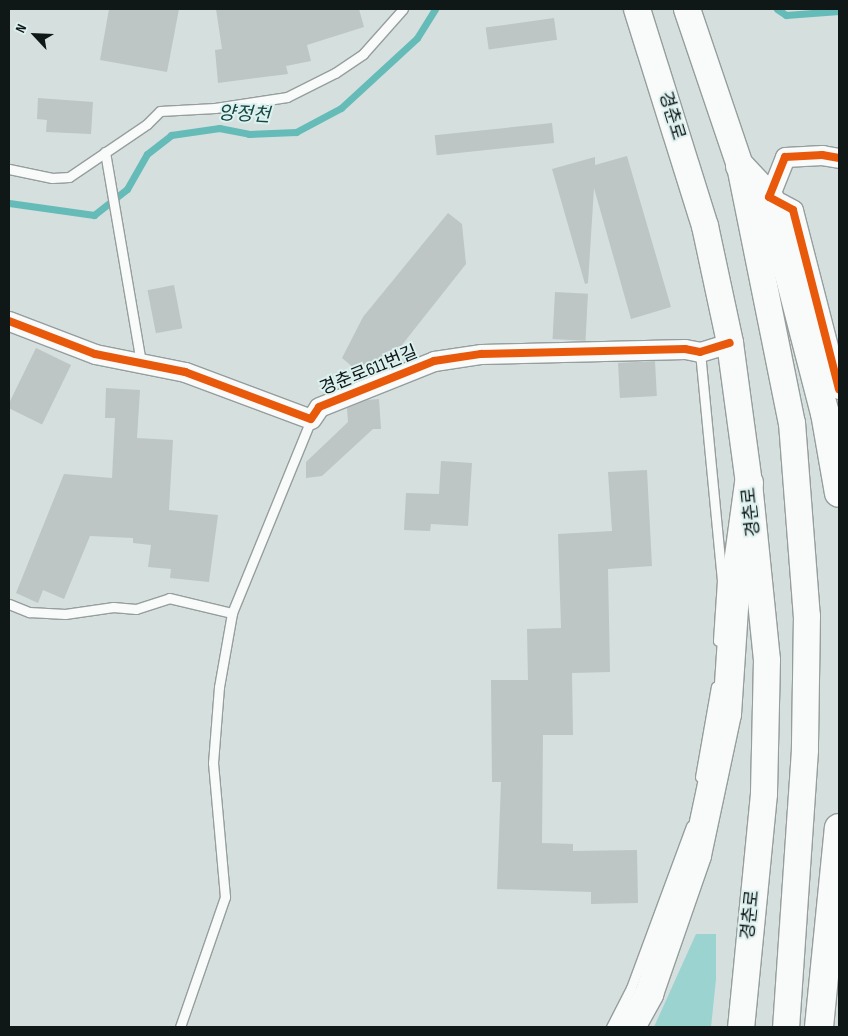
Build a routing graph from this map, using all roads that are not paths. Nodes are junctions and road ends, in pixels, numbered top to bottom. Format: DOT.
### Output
graph roads {
  1 [pos="403,9"];
  2 [pos="640,16"];
  3 [pos="690,16"];
  4 [pos="106,156"];
  5 [pos="839,158"];
  6 [pos="740,166"];
  7 [pos="9,169"];
  8 [pos="770,197"];
  9 [pos="9,321"];
  10 [pos="730,343"];
  11 [pos="700,352"];
  12 [pos="141,363"];
  13 [pos="839,389"];
  14 [pos="311,419"];
  15 [pos="749,483"];
  16 [pos="839,493"];
  17 [pos="9,604"];
  18 [pos="232,613"];
  19 [pos="718,654"];
  20 [pos="716,673"];
  21 [pos="698,787"];
  22 [pos="693,815"];
  23 [pos="839,828"];
  24 [pos="180,1027"];
  25 [pos="611,1027"];
  26 [pos="632,1027"];
  27 [pos="741,1027"];
  28 [pos="786,1027"];
  29 [pos="819,1027"];
  1 -- 4 [label="lane"];
  2 -- 10 [label="main road, 경춘로"];
  3 -- 6 [label="main road"];
  4 -- 7 [label="lane"];
  4 -- 12 [label="lane"];
  5 -- 8 [label="street"];
  6 -- 8 [label="highway"];
  6 -- 28 [label="main road"];
  8 -- 13 [label="street"];
  8 -- 16 [label="highway"];
  9 -- 12 [label="street, 경춘로611번길"];
  10 -- 11 [label="street, 경춘로611번길"];
  10 -- 15 [label="main road, 경춘로"];
  11 -- 14 [label="street, 경춘로611번길"];
  11 -- 19 [label="lane"];
  12 -- 14 [label="street, 경춘로611번길"];
  14 -- 18 [label="lane"];
  15 -- 26 [label="highway"];
  15 -- 27 [label="main road, 경춘로"];
  17 -- 18 [label="lane"];
  18 -- 24 [label="lane"];
  20 -- 21 [label="lane"];
  22 -- 25 [label="lane"];
  23 -- 29 [label="highway"];
}
